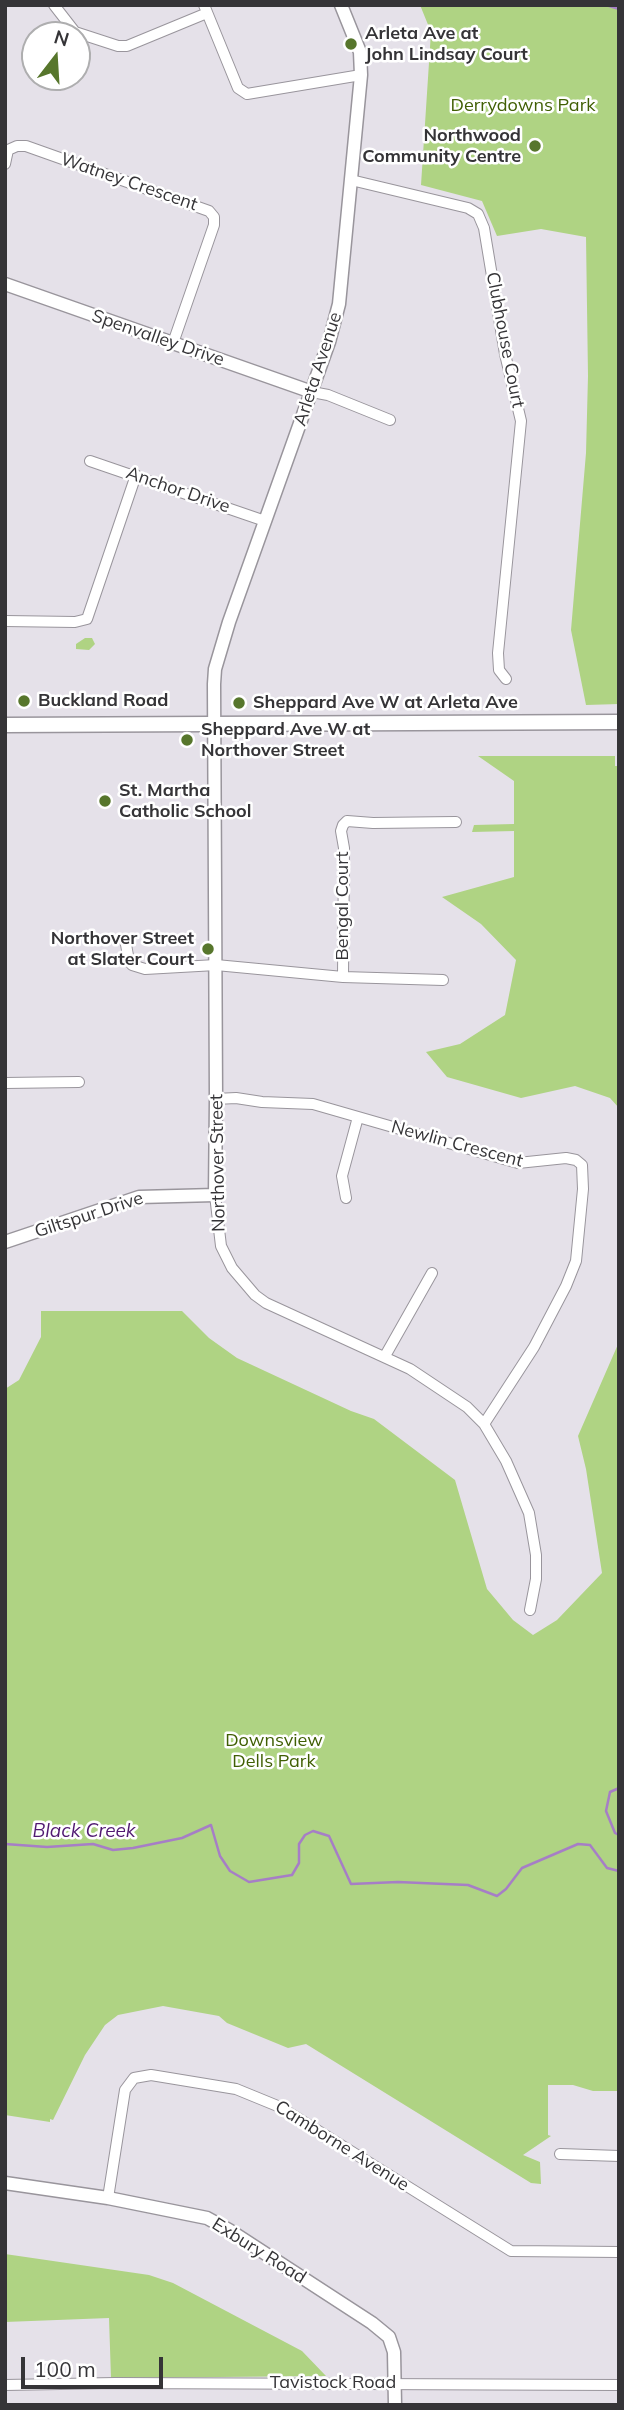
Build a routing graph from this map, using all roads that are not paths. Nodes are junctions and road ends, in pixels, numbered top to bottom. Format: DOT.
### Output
graph roads {
  1 [pos="54,5"];
  2 [pos="341,5"];
  3 [pos="206,9"];
  4 [pos="361,75"];
  5 [pos="5,164"];
  6 [pos="351,180"];
  7 [pos="5,284"];
  8 [pos="173,344"];
  9 [pos="312,392"];
  10 [pos="390,420"];
  11 [pos="90,461"];
  12 [pos="136,475"];
  13 [pos="265,521"];
  14 [pos="5,621"];
  15 [pos="506,679"];
  16 [pos="619,722"];
  17 [pos="215,724"];
  18 [pos="5,725"];
  19 [pos="456,821"];
  20 [pos="125,939"];
  21 [pos="216,965"];
  22 [pos="343,977"];
  23 [pos="443,980"];
  24 [pos="79,1082"];
  25 [pos="5,1083"];
  26 [pos="216,1099"];
  27 [pos="358,1117"];
  28 [pos="215,1195"];
  29 [pos="346,1198"];
  30 [pos="5,1242"];
  31 [pos="432,1273"];
  32 [pos="385,1356"];
  33 [pos="484,1424"];
  34 [pos="530,1610"];
  35 [pos="559,2154"];
  36 [pos="619,2157"];
  37 [pos="5,2183"];
  38 [pos="108,2198"];
  39 [pos="619,2252"];
  40 [pos="394,2383"];
  41 [pos="5,2385"];
  42 [pos="619,2385"];
  43 [pos="395,2405"];
  1 -- 3 [label="street"];
  2 -- 4 [label="street, Arleta Avenue"];
  3 -- 4 [label="street"];
  4 -- 6 [label="street, Arleta Avenue"];
  5 -- 8 [label="street, Watney Crescent"];
  6 -- 9 [label="street, Arleta Avenue"];
  6 -- 15 [label="street, Clubhouse Court"];
  7 -- 8 [label="street, Spenvalley Drive"];
  8 -- 9 [label="street, Spenvalley Drive"];
  9 -- 10 [label="street"];
  9 -- 13 [label="street, Arleta Avenue"];
  11 -- 12 [label="street, Anchor Drive"];
  12 -- 13 [label="street, Anchor Drive"];
  12 -- 14 [label="street"];
  13 -- 17 [label="street, Arleta Avenue"];
  16 -- 17 [label="main road"];
  17 -- 18 [label="main road"];
  17 -- 21 [label="street, Northover Street"];
  19 -- 22 [label="street, Bengal Court"];
  20 -- 21 [label="street"];
  21 -- 22 [label="street"];
  21 -- 26 [label="street, Northover Street"];
  22 -- 23 [label="street"];
  24 -- 25 [label="street"];
  26 -- 27 [label="street, Newlin Crescent"];
  26 -- 28 [label="street, Northover Street"];
  27 -- 29 [label="street"];
  27 -- 33 [label="street, Newlin Crescent"];
  28 -- 30 [label="street, Giltspur Drive"];
  28 -- 32 [label="street, Northover Street"];
  31 -- 32 [label="street"];
  32 -- 33 [label="street, Northover Street"];
  33 -- 34 [label="street, Northover Street"];
  35 -- 36 [label="street"];
  37 -- 38 [label="street, Exbury Road"];
  38 -- 39 [label="street, Camborne Avenue"];
  38 -- 40 [label="street, Exbury Road"];
  40 -- 41 [label="street, Tavistock Road"];
  40 -- 42 [label="street, Tavistock Road"];
  40 -- 43 [label="street, Exbury Road"];
}
